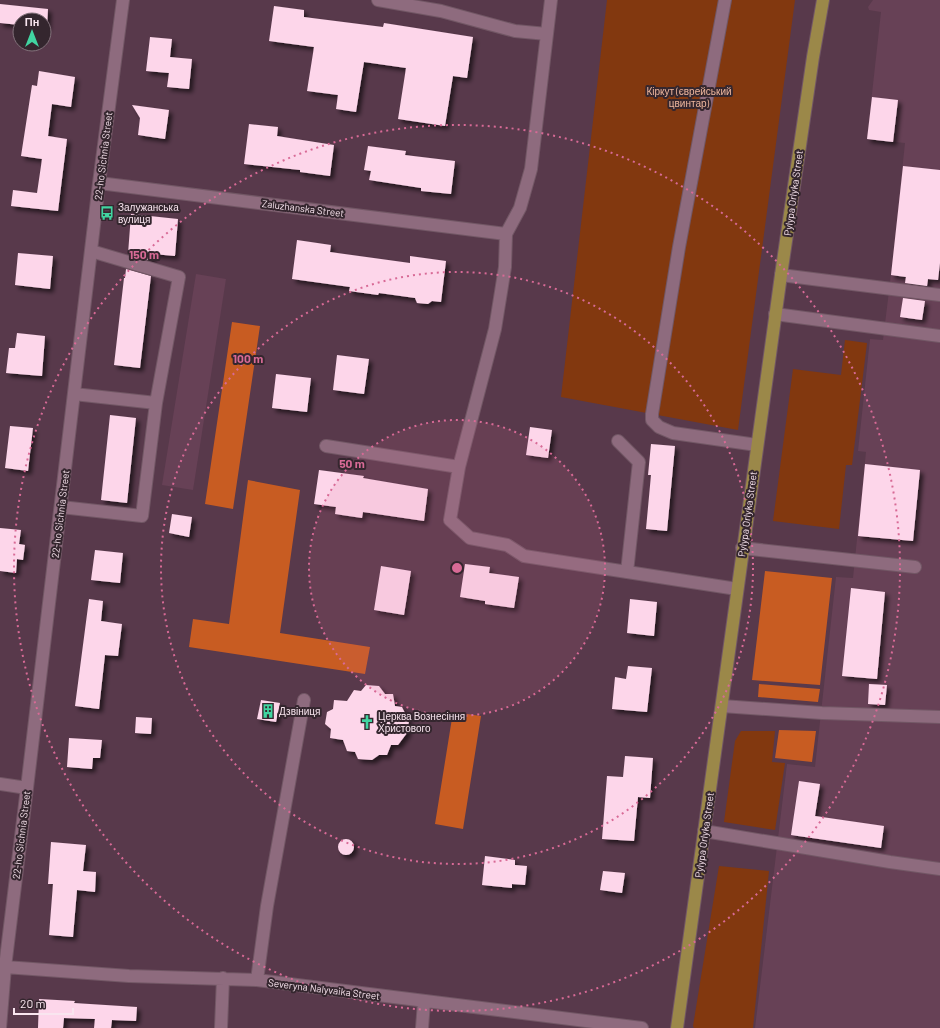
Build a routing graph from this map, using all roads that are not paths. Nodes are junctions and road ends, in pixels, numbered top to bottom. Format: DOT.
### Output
graph roads {
  1 [pos="124,0"];
  2 [pos="378,0"];
  3 [pos="551,0"];
  4 [pos="725,0"];
  5 [pos="823,0"];
  6 [pos="547,34"];
  7 [pos="99,183"];
  8 [pos="506,234"];
  9 [pos="91,251"];
  10 [pos="781,275"];
  11 [pos="940,295"];
  12 [pos="775,314"];
  13 [pos="940,336"];
  14 [pos="74,394"];
  15 [pos="156,403"];
  16 [pos="618,441"];
  17 [pos="757,445"];
  18 [pos="326,446"];
  19 [pos="459,467"];
  20 [pos="61,507"];
  21 [pos="742,548"];
  22 [pos="915,566"];
  23 [pos="627,572"];
  24 [pos="737,588"];
  25 [pos="304,700"];
  26 [pos="722,706"];
  27 [pos="940,717"];
  28 [pos="0,784"];
  29 [pos="27,788"];
  30 [pos="704,831"];
  31 [pos="940,869"];
  32 [pos="4,946"];
  33 [pos="5,967"];
  34 [pos="224,978"];
  35 [pos="257,980"];
  36 [pos="424,1002"];
  37 [pos="0,1028"];
  38 [pos="221,1028"];
  39 [pos="422,1028"];
  40 [pos="642,1028"];
  41 [pos="677,1028"];
  1 -- 7 [label="street, 22-ho Sichnia Street"];
  2 -- 6 [label="street"];
  3 -- 6 [label="street"];
  4 -- 17 [label="street"];
  5 -- 10 [label="main road, Pylypa Orlyka Street"];
  6 -- 8 [label="street"];
  7 -- 8 [label="street, Zaluzhanska Street"];
  7 -- 9 [label="street, 22-ho Sichnia Street"];
  8 -- 19 [label="street"];
  9 -- 14 [label="street, 22-ho Sichnia Street"];
  9 -- 15 [label="street"];
  10 -- 11 [label="street"];
  10 -- 12 [label="main road, Pylypa Orlyka Street"];
  12 -- 13 [label="street"];
  12 -- 17 [label="main road, Pylypa Orlyka Street"];
  14 -- 15 [label="street"];
  14 -- 20 [label="street, 22-ho Sichnia Street"];
  15 -- 20 [label="street"];
  16 -- 23 [label="street"];
  17 -- 21 [label="main road, Pylypa Orlyka Street"];
  18 -- 19 [label="street"];
  19 -- 23 [label="street"];
  20 -- 29 [label="street, 22-ho Sichnia Street"];
  21 -- 22 [label="street"];
  21 -- 24 [label="main road, Pylypa Orlyka Street"];
  23 -- 24 [label="street"];
  24 -- 26 [label="main road, Pylypa Orlyka Street"];
  25 -- 35 [label="street"];
  26 -- 27 [label="street"];
  26 -- 30 [label="main road, Pylypa Orlyka Street"];
  28 -- 29 [label="street"];
  29 -- 32 [label="street, 22-ho Sichnia Street"];
  30 -- 31 [label="street"];
  30 -- 41 [label="main road, Pylypa Orlyka Street"];
  32 -- 33 [label="street, 22-ho Sichnia Street"];
  33 -- 34 [label="street, Severyna Nalyvaika Street"];
  33 -- 37 [label="street, 22-ho Sichnia Street"];
  34 -- 35 [label="street, Severyna Nalyvaika Street"];
  34 -- 38 [label="street"];
  35 -- 36 [label="street, Severyna Nalyvaika Street"];
  36 -- 39 [label="street"];
  36 -- 40 [label="street, Severyna Nalyvaika Street"];
}
